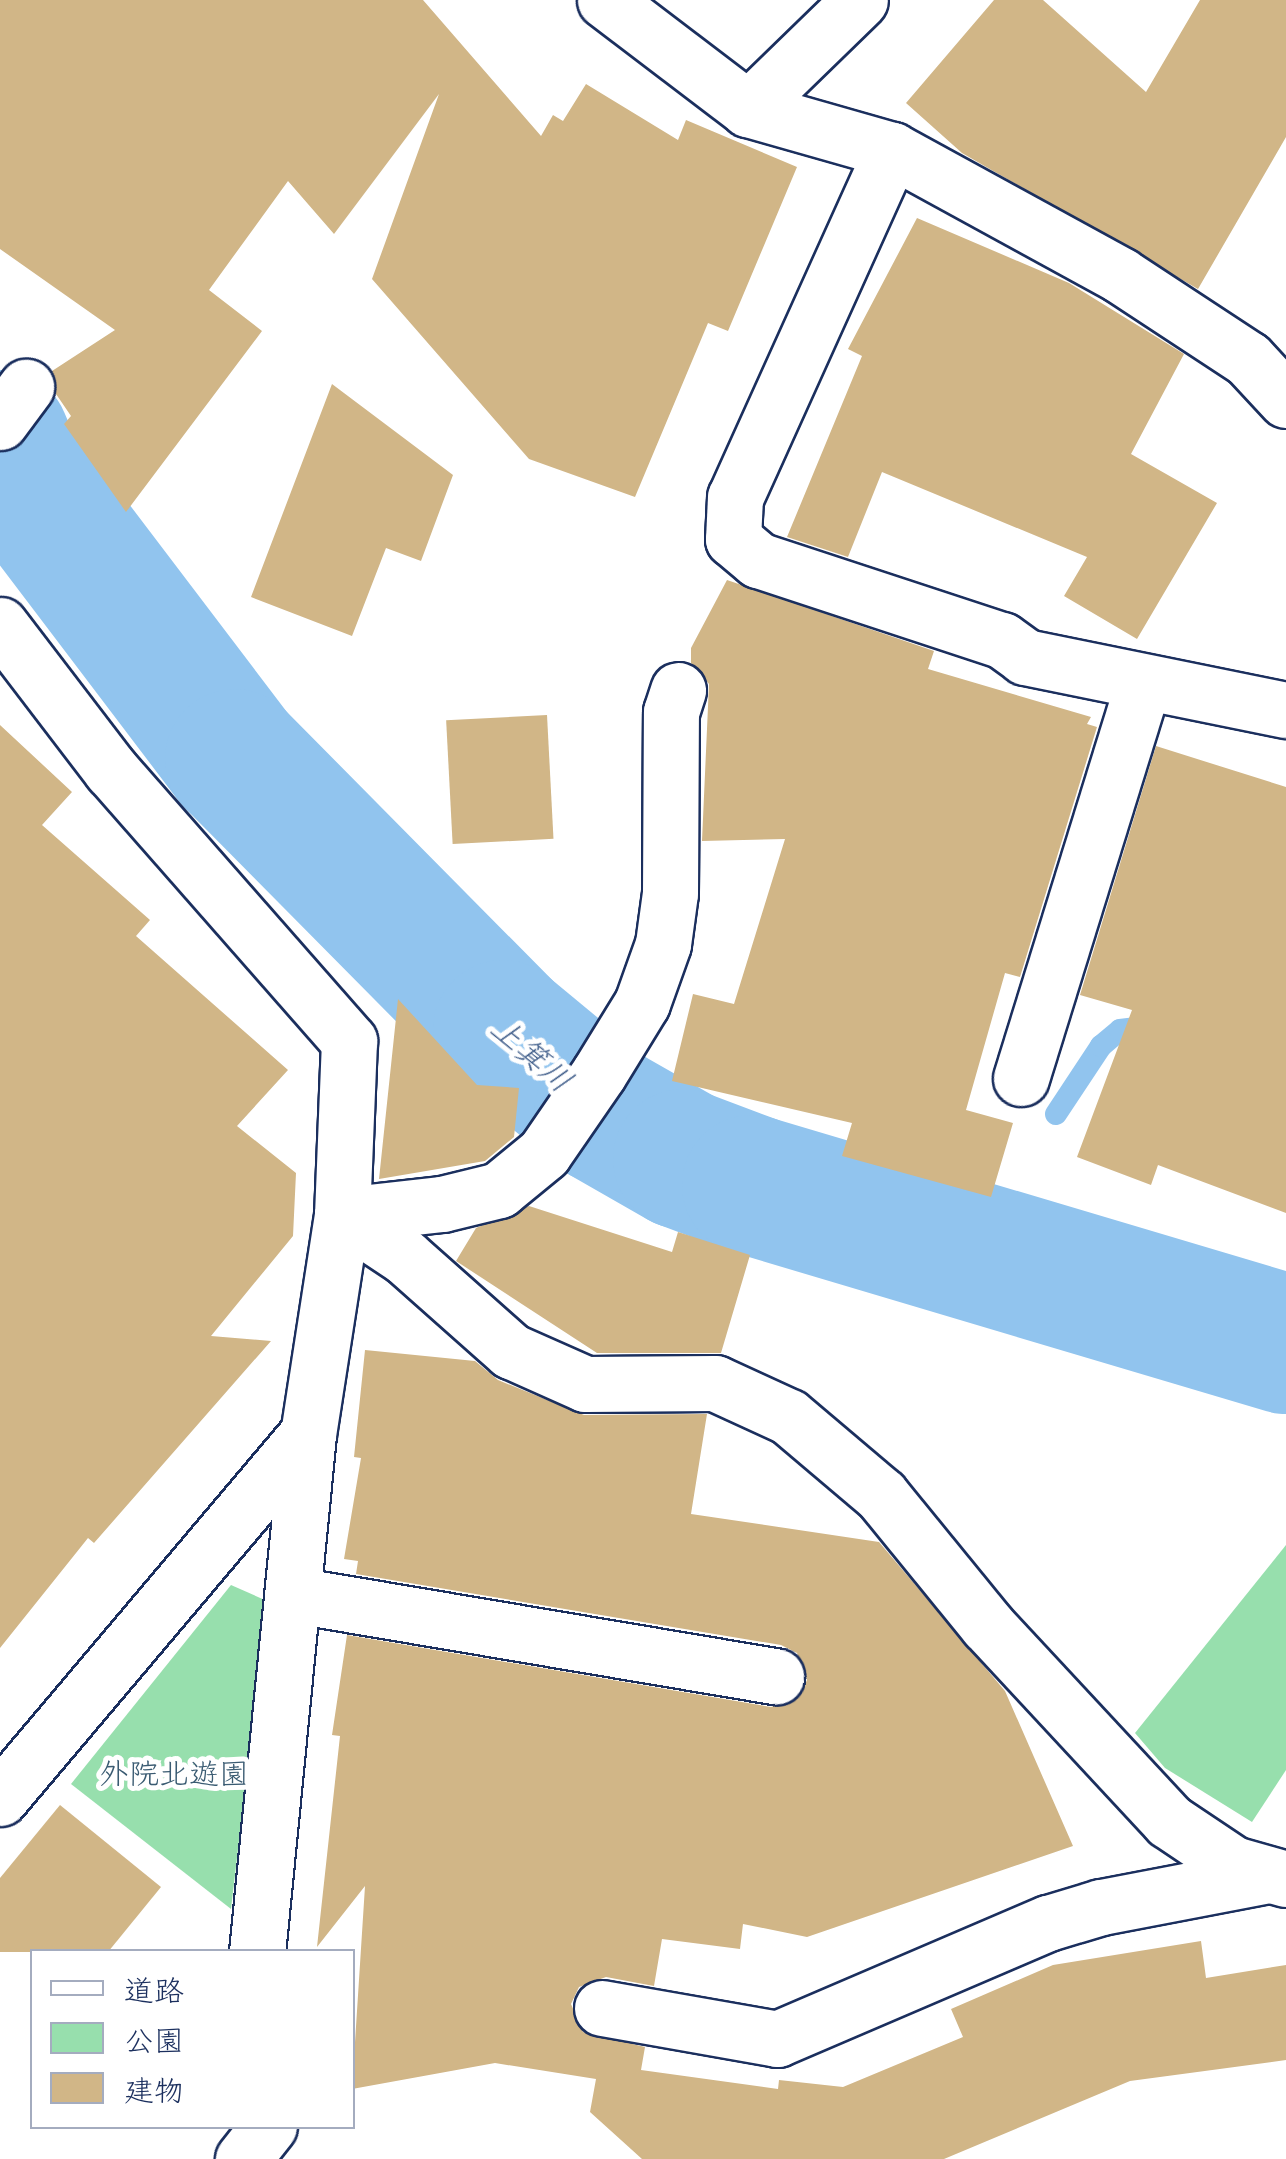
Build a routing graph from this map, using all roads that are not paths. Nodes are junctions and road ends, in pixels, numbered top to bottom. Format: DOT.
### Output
graph roads {
  1 [pos="605,0"];
  2 [pos="860,0"];
  3 [pos="748,110"];
  4 [pos="892,150"];
  5 [pos="1284,393"];
  6 [pos="0,625"];
  7 [pos="1143,684"];
  8 [pos="678,690"];
  9 [pos="1286,710"];
  10 [pos="1021,1078"];
  11 [pos="342,1215"];
  12 [pos="308,1434"];
  13 [pos="295,1595"];
  14 [pos="776,1676"];
  15 [pos="0,1798"];
  16 [pos="1277,1877"];
  17 [pos="257,1949"];
  18 [pos="602,2008"];
  19 [pos="269,2129"];
  20 [pos="274,2129"];
  21 [pos="243,2159"];
  22 [pos="290,2159"];
  1 -- 3 [label="street"];
  2 -- 3 [label="street"];
  3 -- 4 [label="street"];
  4 -- 5 [label="street"];
  4 -- 7 [label="street"];
  6 -- 11 [label="street"];
  7 -- 9 [label="street"];
  7 -- 10 [label="street"];
  8 -- 11 [label="street"];
  11 -- 12 [label="street"];
  11 -- 16 [label="street"];
  12 -- 13 [label="street"];
  12 -- 15 [label="street"];
  13 -- 14 [label="street"];
  13 -- 17 [label="street"];
  16 -- 18 [label="street"];
  19 -- 21 [label="street"];
  20 -- 22 [label="street"];
}
